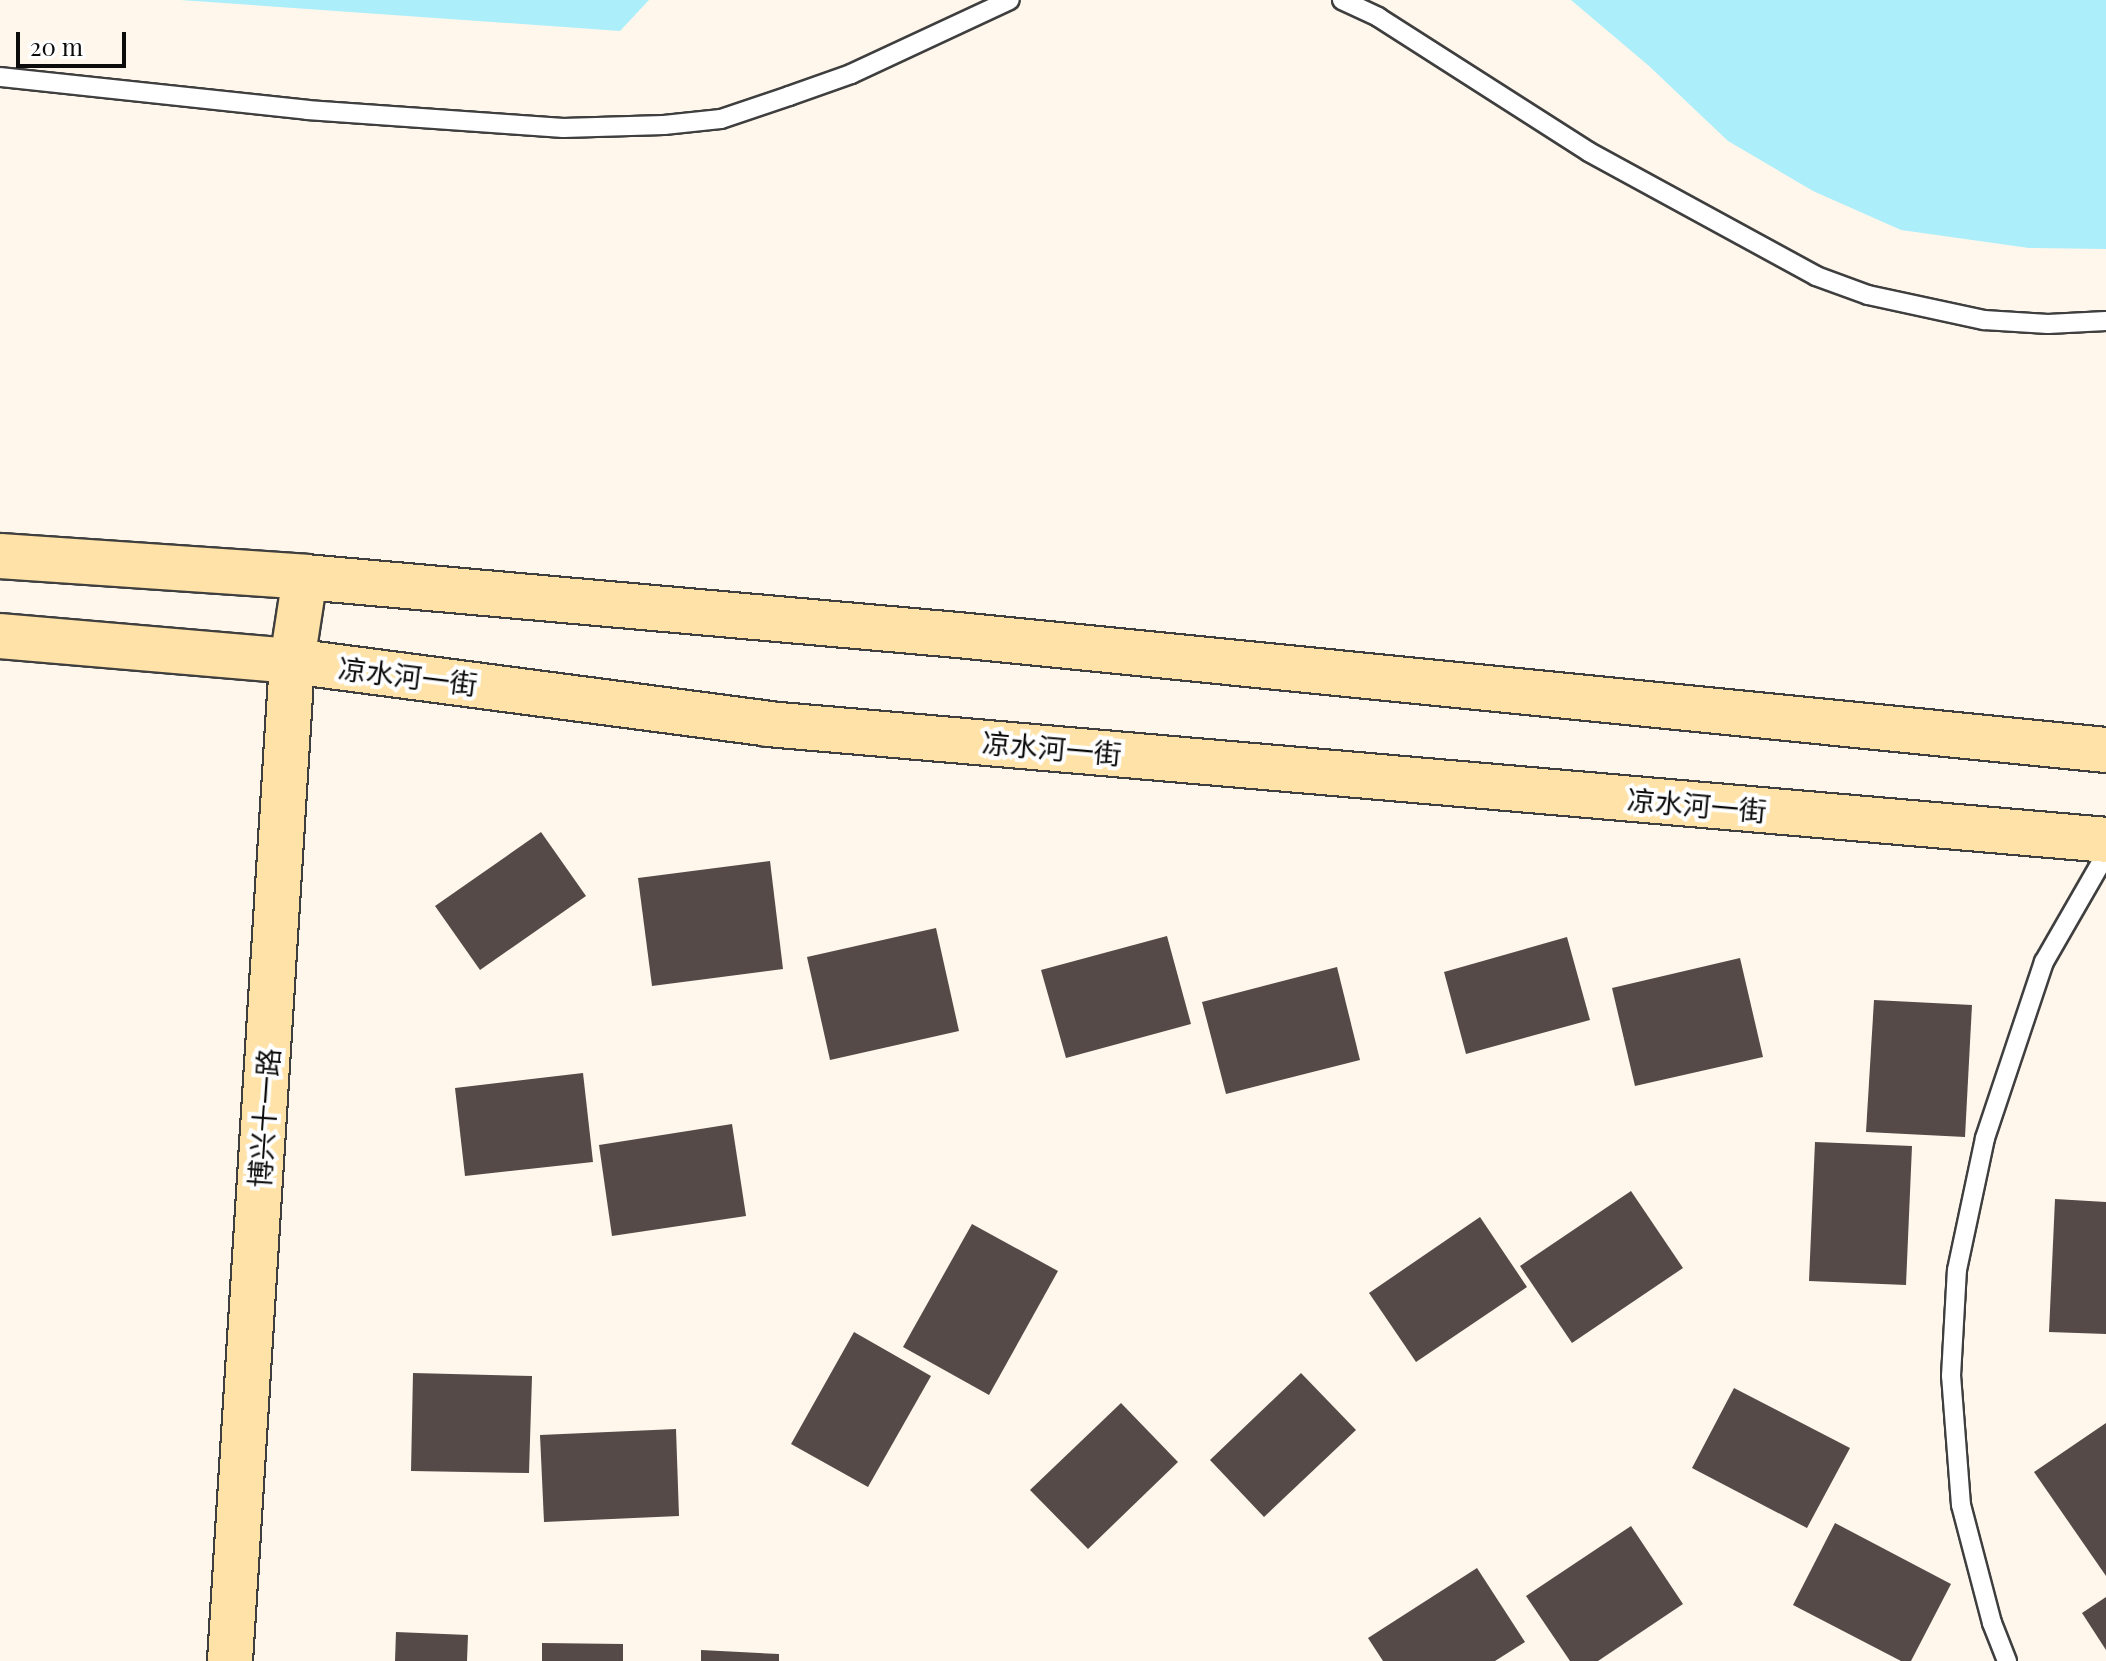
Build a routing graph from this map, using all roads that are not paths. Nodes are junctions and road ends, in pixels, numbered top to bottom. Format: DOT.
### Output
graph roads {
  1 [pos="1010,0"];
  2 [pos="1342,0"];
  3 [pos="0,77"];
  4 [pos="2106,321"];
  5 [pos="0,556"];
  6 [pos="305,577"];
  7 [pos="0,636"];
  8 [pos="292,661"];
  9 [pos="2106,750"];
  10 [pos="2106,840"];
  11 [pos="2106,854"];
  12 [pos="230,1661"];
  13 [pos="2007,1661"];
  1 -- 3 [label="lane"];
  2 -- 4 [label="lane"];
  5 -- 6 [label="main road"];
  6 -- 8 [label="main road, 博兴十一路"];
  6 -- 9 [label="main road"];
  7 -- 8 [label="main road, 凉水河一街"];
  8 -- 10 [label="main road, 凉水河一街"];
  8 -- 12 [label="main road, 博兴十一路"];
  11 -- 13 [label="lane"];
}
